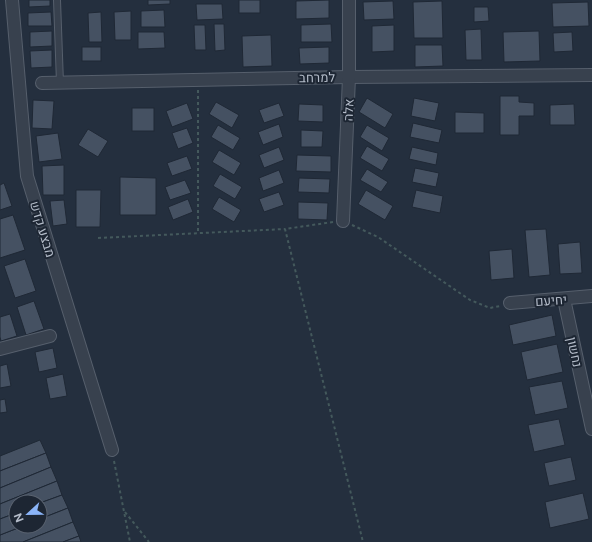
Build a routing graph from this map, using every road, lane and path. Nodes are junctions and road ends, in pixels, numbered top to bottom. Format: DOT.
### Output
graph roads {
  1 [pos="12,0"];
  2 [pos="57,0"];
  3 [pos="349,0"];
  4 [pos="592,75"];
  5 [pos="349,77"];
  6 [pos="198,80"];
  7 [pos="60,82"];
  8 [pos="42,83"];
  9 [pos="343,221"];
  10 [pos="285,229"];
  11 [pos="198,233"];
  12 [pos="98,238"];
  13 [pos="592,296"];
  14 [pos="564,299"];
  15 [pos="510,303"];
  16 [pos="50,336"];
  17 [pos="0,349"];
  18 [pos="592,429"];
  19 [pos="112,450"];
  20 [pos="125,511"];
  21 [pos="130,542"];
  22 [pos="149,542"];
  23 [pos="363,542"];
  1 -- 19 [label="street, מבצע קדש"];
  2 -- 7 [label="lane"];
  3 -- 5 [label="street, אלה"];
  4 -- 5 [label="street, למרחב"];
  5 -- 6 [label="street, למרחב"];
  5 -- 9 [label="street, אלה"];
  6 -- 7 [label="street, למרחב"];
  6 -- 11 [label="path"];
  7 -- 8 [label="street, למרחב"];
  9 -- 10 [label="path"];
  9 -- 15 [label="path"];
  10 -- 11 [label="path"];
  10 -- 23 [label="path"];
  11 -- 12 [label="path"];
  13 -- 14 [label="street, יחיעם"];
  14 -- 15 [label="street, יחיעם"];
  14 -- 18 [label="street, נחשון"];
  16 -- 17 [label="street"];
  19 -- 20 [label="path"];
  20 -- 21 [label="path"];
  20 -- 22 [label="path"];
}
